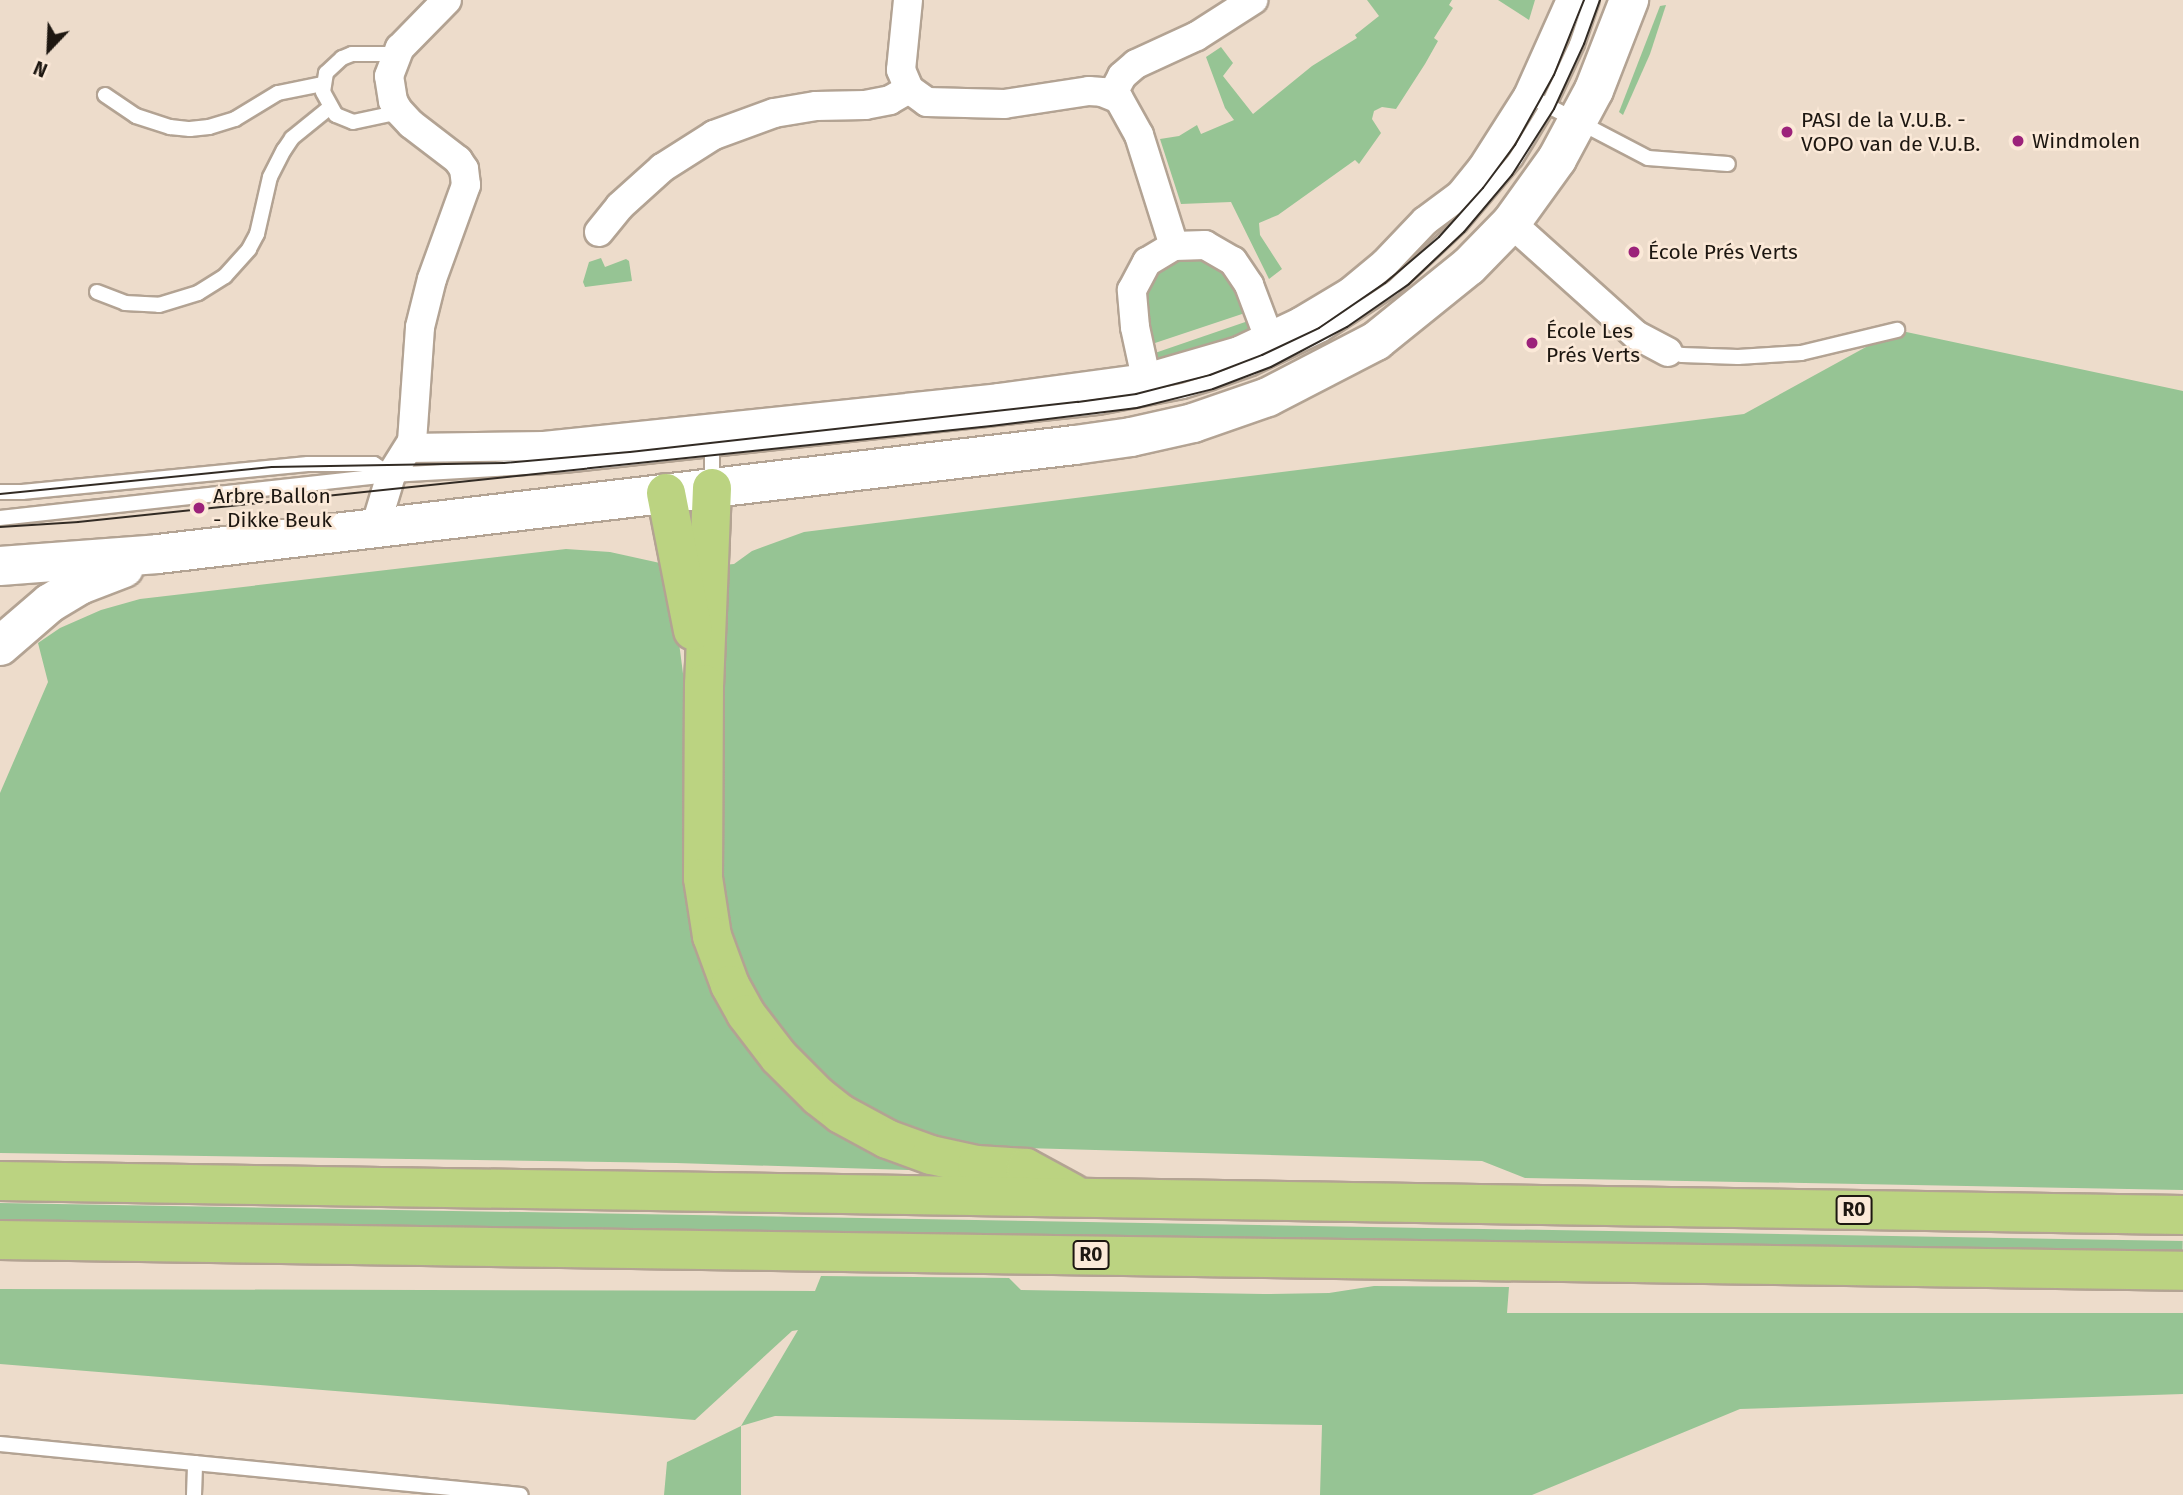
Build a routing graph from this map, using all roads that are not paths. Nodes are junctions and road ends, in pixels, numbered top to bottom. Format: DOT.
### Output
graph roads {
  1 [pos="447,0"];
  2 [pos="908,0"];
  3 [pos="1253,0"];
  4 [pos="1571,0"];
  5 [pos="1592,0"];
  6 [pos="1629,0"];
  7 [pos="395,54"];
  8 [pos="323,84"];
  9 [pos="909,89"];
  10 [pos="106,95"];
  11 [pos="1112,95"];
  12 [pos="329,108"];
  13 [pos="1552,108"];
  14 [pos="400,112"];
  15 [pos="1728,164"];
  16 [pos="1511,223"];
  17 [pos="599,232"];
  18 [pos="1174,246"];
  19 [pos="97,292"];
  20 [pos="1897,330"];
  21 [pos="1269,338"];
  22 [pos="1668,352"];
  23 [pos="1146,378"];
  24 [pos="410,448"];
  25 [pos="712,449"];
  26 [pos="391,475"];
  27 [pos="712,488"];
  28 [pos="0,492"];
  29 [pos="666,494"];
  30 [pos="0,517"];
  31 [pos="375,528"];
  32 [pos="158,554"];
  33 [pos="0,566"];
  34 [pos="0,646"];
  35 [pos="704,684"];
  36 [pos="0,1181"];
  37 [pos="1077,1196"];
  38 [pos="2183,1215"];
  39 [pos="0,1240"];
  40 [pos="2183,1271"];
  41 [pos="0,1444"];
  42 [pos="195,1463"];
  43 [pos="194,1495"];
  44 [pos="521,1495"];
  1 -- 7 [label="street"];
  2 -- 9 [label="street"];
  3 -- 11 [label="street"];
  4 -- 13 [label="street"];
  5 -- 13 [label="lane"];
  6 -- 13 [label="street"];
  7 -- 8 [label="lane"];
  7 -- 14 [label="street"];
  8 -- 10 [label="lane"];
  8 -- 12 [label="lane"];
  9 -- 11 [label="street"];
  9 -- 17 [label="street"];
  11 -- 18 [label="street"];
  12 -- 14 [label="lane"];
  12 -- 19 [label="lane"];
  13 -- 15 [label="lane"];
  13 -- 16 [label="street"];
  13 -- 21 [label="street"];
  13 -- 25 [label="lane"];
  14 -- 24 [label="street"];
  16 -- 22 [label="street"];
  16 -- 27 [label="street"];
  18 -- 21 [label="street"];
  18 -- 23 [label="street"];
  20 -- 22 [label="lane"];
  21 -- 23 [label="street"];
  23 -- 24 [label="street"];
  24 -- 26 [label="street"];
  25 -- 26 [label="lane"];
  25 -- 27 [label="lane"];
  26 -- 28 [label="lane"];
  26 -- 30 [label="lane"];
  26 -- 31 [label="street"];
  27 -- 29 [label="street"];
  27 -- 35 [label="highway"];
  29 -- 31 [label="street"];
  29 -- 35 [label="highway"];
  31 -- 32 [label="street"];
  32 -- 33 [label="street"];
  32 -- 34 [label="street"];
  35 -- 37 [label="highway"];
  36 -- 37 [label="highway, R0"];
  37 -- 38 [label="highway, R0"];
  39 -- 40 [label="highway, R0"];
  41 -- 42 [label="lane"];
  42 -- 43 [label="lane"];
  42 -- 44 [label="lane"];
}
